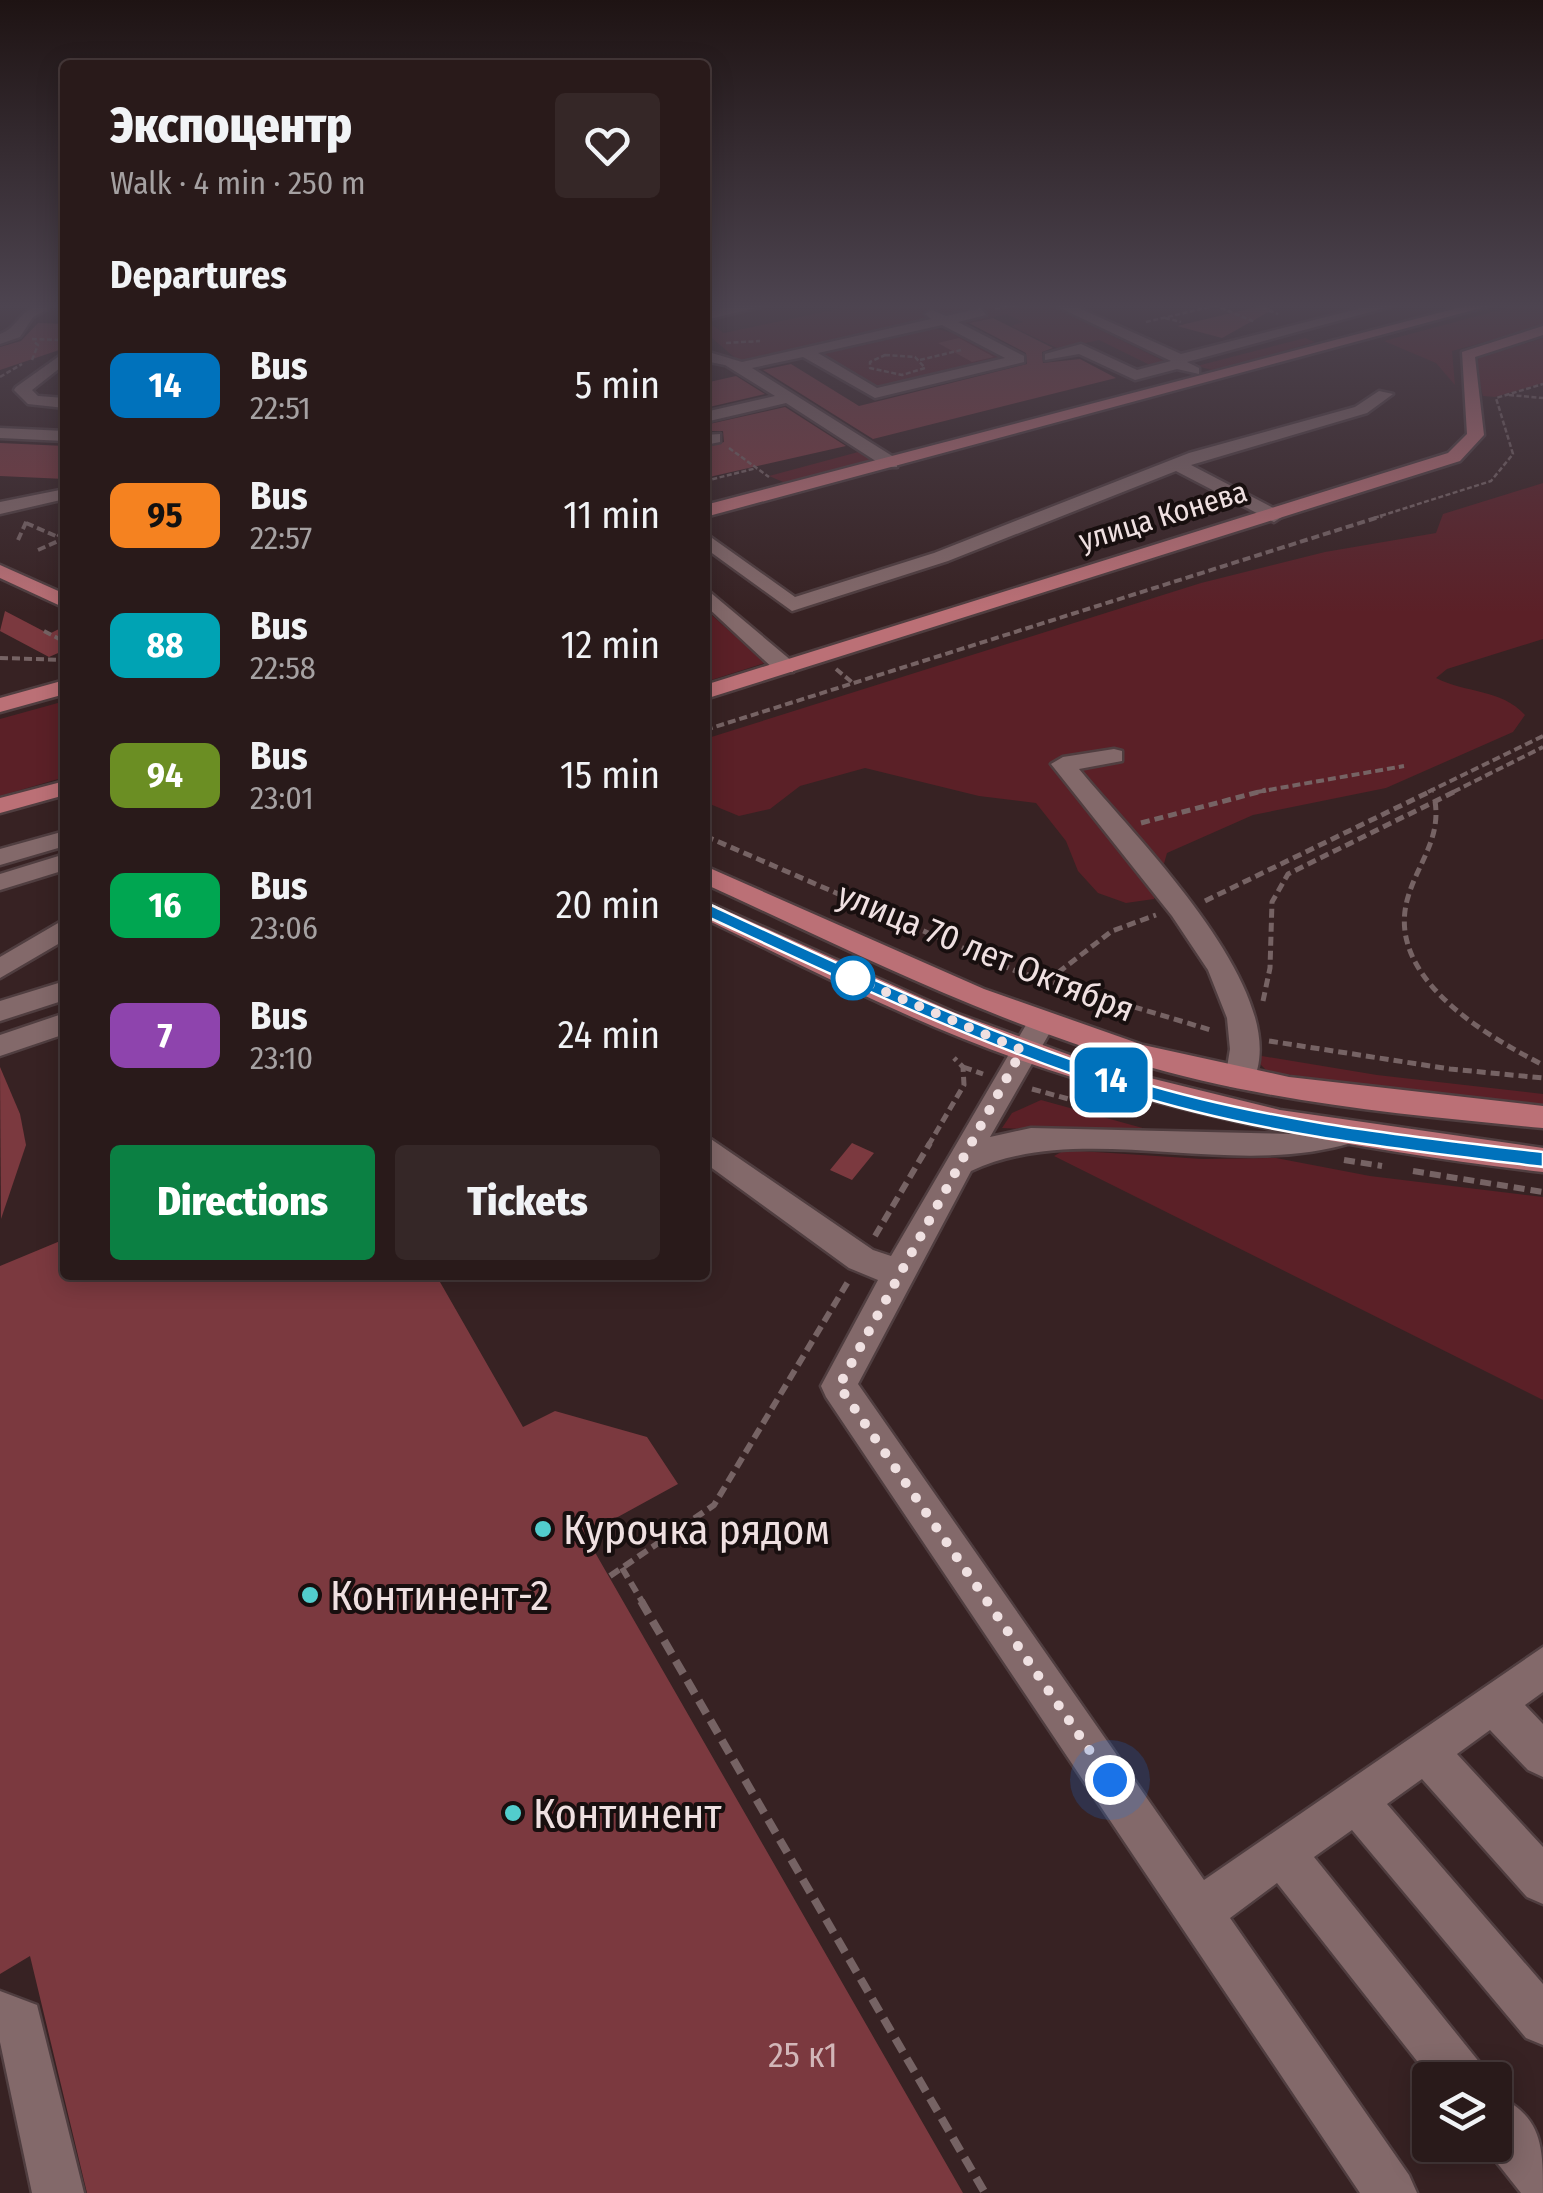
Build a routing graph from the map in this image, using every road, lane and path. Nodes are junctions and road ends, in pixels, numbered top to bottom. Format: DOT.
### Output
graph roads {
  1 [pos="759,407"];
  2 [pos="778,407"];
  3 [pos="803,407"];
  4 [pos="843,407"];
  5 [pos="1100,407"];
  6 [pos="1365,407"];
  7 [pos="1473,407"];
  8 [pos="1499,407"];
  9 [pos="814,414"];
  10 [pos="779,421"];
  11 [pos="710,427"];
  12 [pos="710,427"];
  13 [pos="710,428"];
  14 [pos="744,430"];
  15 [pos="0,433"];
  16 [pos="60,436"];
  17 [pos="891,463"];
  18 [pos="1180,466"];
  19 [pos="710,481"];
  20 [pos="60,495"];
  21 [pos="38,499"];
  22 [pos="60,503"];
  23 [pos="710,510"];
  24 [pos="6,513"];
  25 [pos="1274,516"];
  26 [pos="60,538"];
  27 [pos="60,540"];
  28 [pos="710,543"];
  29 [pos="38,550"];
  30 [pos="0,552"];
  31 [pos="0,571"];
  32 [pos="60,580"];
  33 [pos="710,598"];
  34 [pos="60,600"];
  35 [pos="46,630"];
  36 [pos="60,639"];
  37 [pos="0,658"];
  38 [pos="60,660"];
  39 [pos="785,666"];
  40 [pos="60,689"];
  41 [pos="710,690"];
  42 [pos="0,705"];
  43 [pos="710,728"];
  44 [pos="1543,736"];
  45 [pos="1543,747"];
  46 [pos="1114,756"];
  47 [pos="1404,766"];
  48 [pos="60,789"];
  49 [pos="1436,801"];
  50 [pos="0,806"];
  51 [pos="1114,831"];
  52 [pos="710,838"];
  53 [pos="60,839"];
  54 [pos="0,857"];
  55 [pos="60,864"];
  56 [pos="710,876"];
  57 [pos="0,882"];
  58 [pos="710,911"];
  59 [pos="1179,912"];
  60 [pos="60,931"];
  61 [pos="0,968"];
  62 [pos="1046,982"];
  63 [pos="60,992"];
  64 [pos="0,1011"];
  65 [pos="1043,1020"];
  66 [pos="60,1026"];
  67 [pos="1245,1032"];
  68 [pos="0,1046"];
  69 [pos="1022,1050"];
  70 [pos="954,1058"];
  71 [pos="1543,1065"];
  72 [pos="1543,1078"];
  73 [pos="1240,1080"];
  74 [pos="1543,1118"];
  75 [pos="1340,1135"];
  76 [pos="710,1151"];
  77 [pos="1543,1160"];
  78 [pos="959,1163"];
  79 [pos="875,1236"];
  80 [pos="898,1273"];
  81 [pos="850,1278"];
  82 [pos="622,1568"];
  83 [pos="610,1576"];
  84 [pos="1543,1667"];
  85 [pos="1493,1702"];
  86 [pos="1426,1751"];
  87 [pos="1543,1755"];
  88 [pos="1355,1800"];
  89 [pos="1282,1853"];
  90 [pos="1543,1880"];
  91 [pos="1200,1911"];
  92 [pos="0,2015"];
  93 [pos="1543,2021"];
  94 [pos="1449,2062"];
  95 [pos="1512,2141"];
  96 [pos="1543,2180"];
  97 [pos="58,2193"];
  98 [pos="985,2193"];
  99 [pos="1391,2193"];
  1 -- 11 [label="street"];
  2 -- 10 [label="street"];
  3 -- 9 [label="street"];
  4 -- 9 [label="street"];
  5 -- 17 [label="main road"];
  6 -- 18 [label="street"];
  7 -- 25 [label="main road, улица Конева"];
  8 -- 43 [label="path"];
  9 -- 17 [label="street"];
  12 -- 14 [label="street"];
  13 -- 19 [label="path"];
  15 -- 16 [label="street"];
  17 -- 23 [label="main road"];
  18 -- 25 [label="street"];
  18 -- 28 [label="street"];
  20 -- 21 [label="street"];
  21 -- 22 [label="street"];
  21 -- 24 [label="street"];
  24 -- 26 [label="path"];
  25 -- 39 [label="main road, улица Конева"];
  27 -- 29 [label="path"];
  30 -- 32 [label="main road"];
  31 -- 34 [label="main road"];
  33 -- 39 [label="street"];
  35 -- 36 [label="path"];
  37 -- 38 [label="path"];
  39 -- 41 [label="main road, улица Конева"];
  40 -- 42 [label="main road"];
  44 -- 59 [label="path"];
  45 -- 49 [label="path"];
  46 -- 51 [label="street"];
  47 -- 51 [label="path"];
  48 -- 50 [label="main road"];
  49 -- 67 [label="path"];
  49 -- 71 [label="path"];
  51 -- 59 [label="street"];
  52 -- 62 [label="path"];
  53 -- 54 [label="street"];
  55 -- 57 [label="street"];
  56 -- 65 [label="main road, улица 70 лет Октября"];
  58 -- 69 [label="main road, улица 70 лет Октября"];
  59 -- 62 [label="path"];
  59 -- 67 [label="street"];
  60 -- 61 [label="street"];
  62 -- 67 [label="path"];
  63 -- 64 [label="street"];
  65 -- 69 [label="street"];
  65 -- 73 [label="main road, улица 70 лет Октября"];
  66 -- 68 [label="street"];
  67 -- 72 [label="path"];
  67 -- 73 [label="street"];
  69 -- 75 [label="main road, улица 70 лет Октября"];
  69 -- 78 [label="street"];
  70 -- 79 [label="path"];
  73 -- 74 [label="main road, улица 70 лет Октября"];
  75 -- 77 [label="main road, улица 70 лет Октября"];
  75 -- 78 [label="street"];
  76 -- 80 [label="street"];
  78 -- 80 [label="street"];
  80 -- 91 [label="street"];
  81 -- 82 [label="path"];
  82 -- 83 [label="path"];
  82 -- 98 [label="path"];
  84 -- 85 [label="street"];
  85 -- 86 [label="street"];
  85 -- 87 [label="street"];
  86 -- 88 [label="street"];
  86 -- 90 [label="street"];
  88 -- 89 [label="street"];
  88 -- 93 [label="street"];
  89 -- 91 [label="street"];
  89 -- 94 [label="street"];
  91 -- 99 [label="street"];
  92 -- 97 [label="street"];
  95 -- 96 [label="street"];
}
